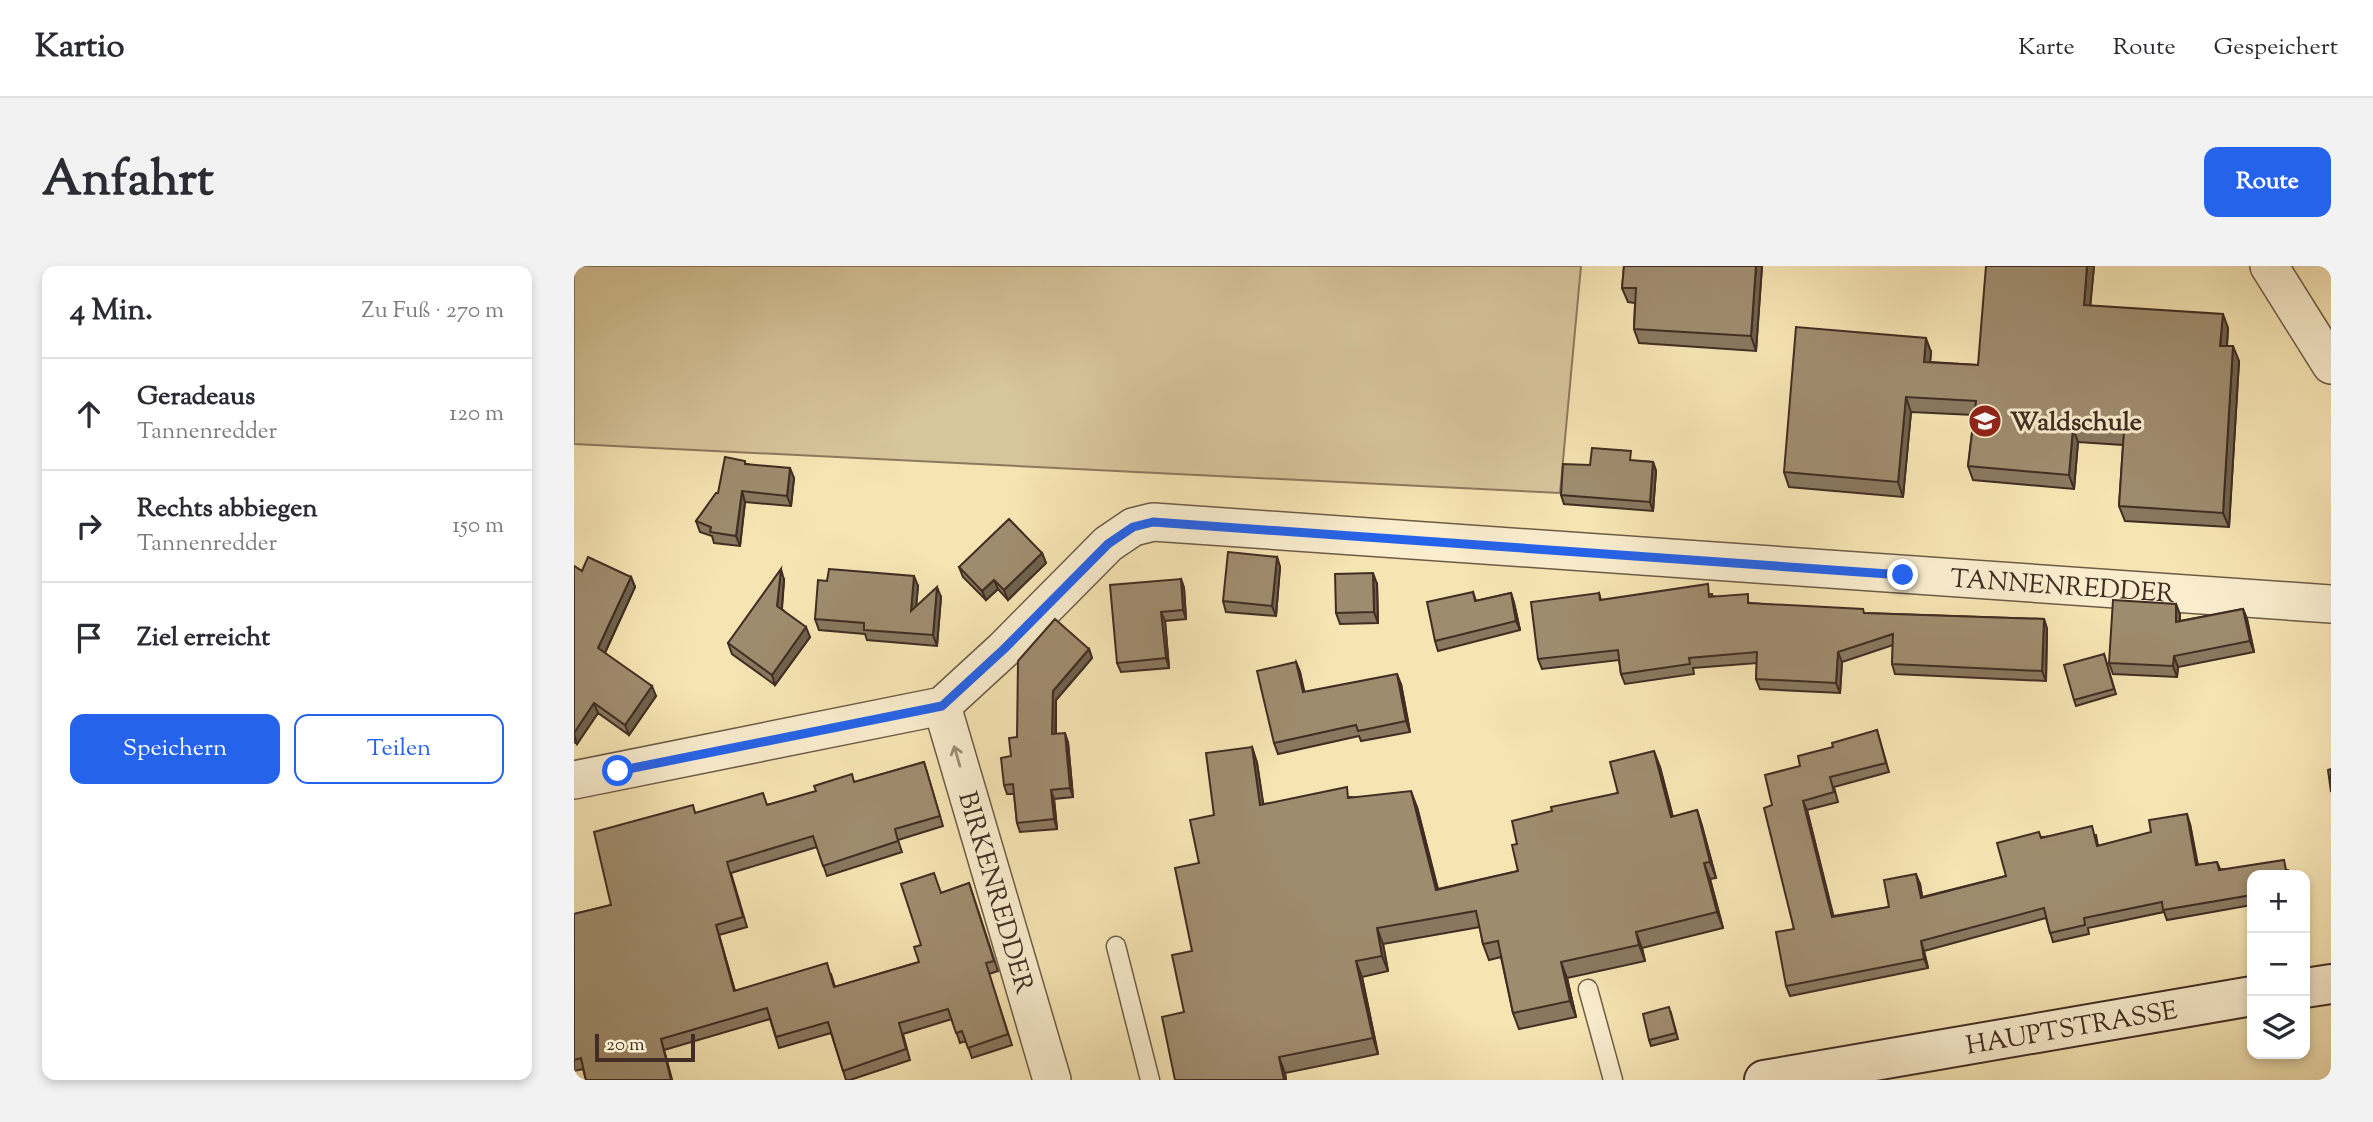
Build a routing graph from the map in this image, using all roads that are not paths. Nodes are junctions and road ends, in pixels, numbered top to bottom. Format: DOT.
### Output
graph roads {
  1 [pos="2269,266"];
  2 [pos="2331,365"];
  3 [pos="2331,604"];
  4 [pos="942,706"];
  5 [pos="574,780"];
  6 [pos="1116,946"];
  7 [pos="2331,984"];
  8 [pos="2310,987"];
  9 [pos="1588,989"];
  10 [pos="2247,997"];
  11 [pos="1052,1080"];
  12 [pos="1150,1080"];
  13 [pos="1613,1080"];
  14 [pos="1765,1080"];
  1 -- 2 [label="street"];
  3 -- 4 [label="street, TANNENREDDER"];
  4 -- 5 [label="street"];
  11 -- 4 [label="street, BIRKENREDDER, one-way"];
  6 -- 12 [label="lane"];
  7 -- 8 [label="main road"];
  9 -- 13 [label="lane"];
  10 -- 14 [label="main road, HAUPTSTRASSE"];
}
